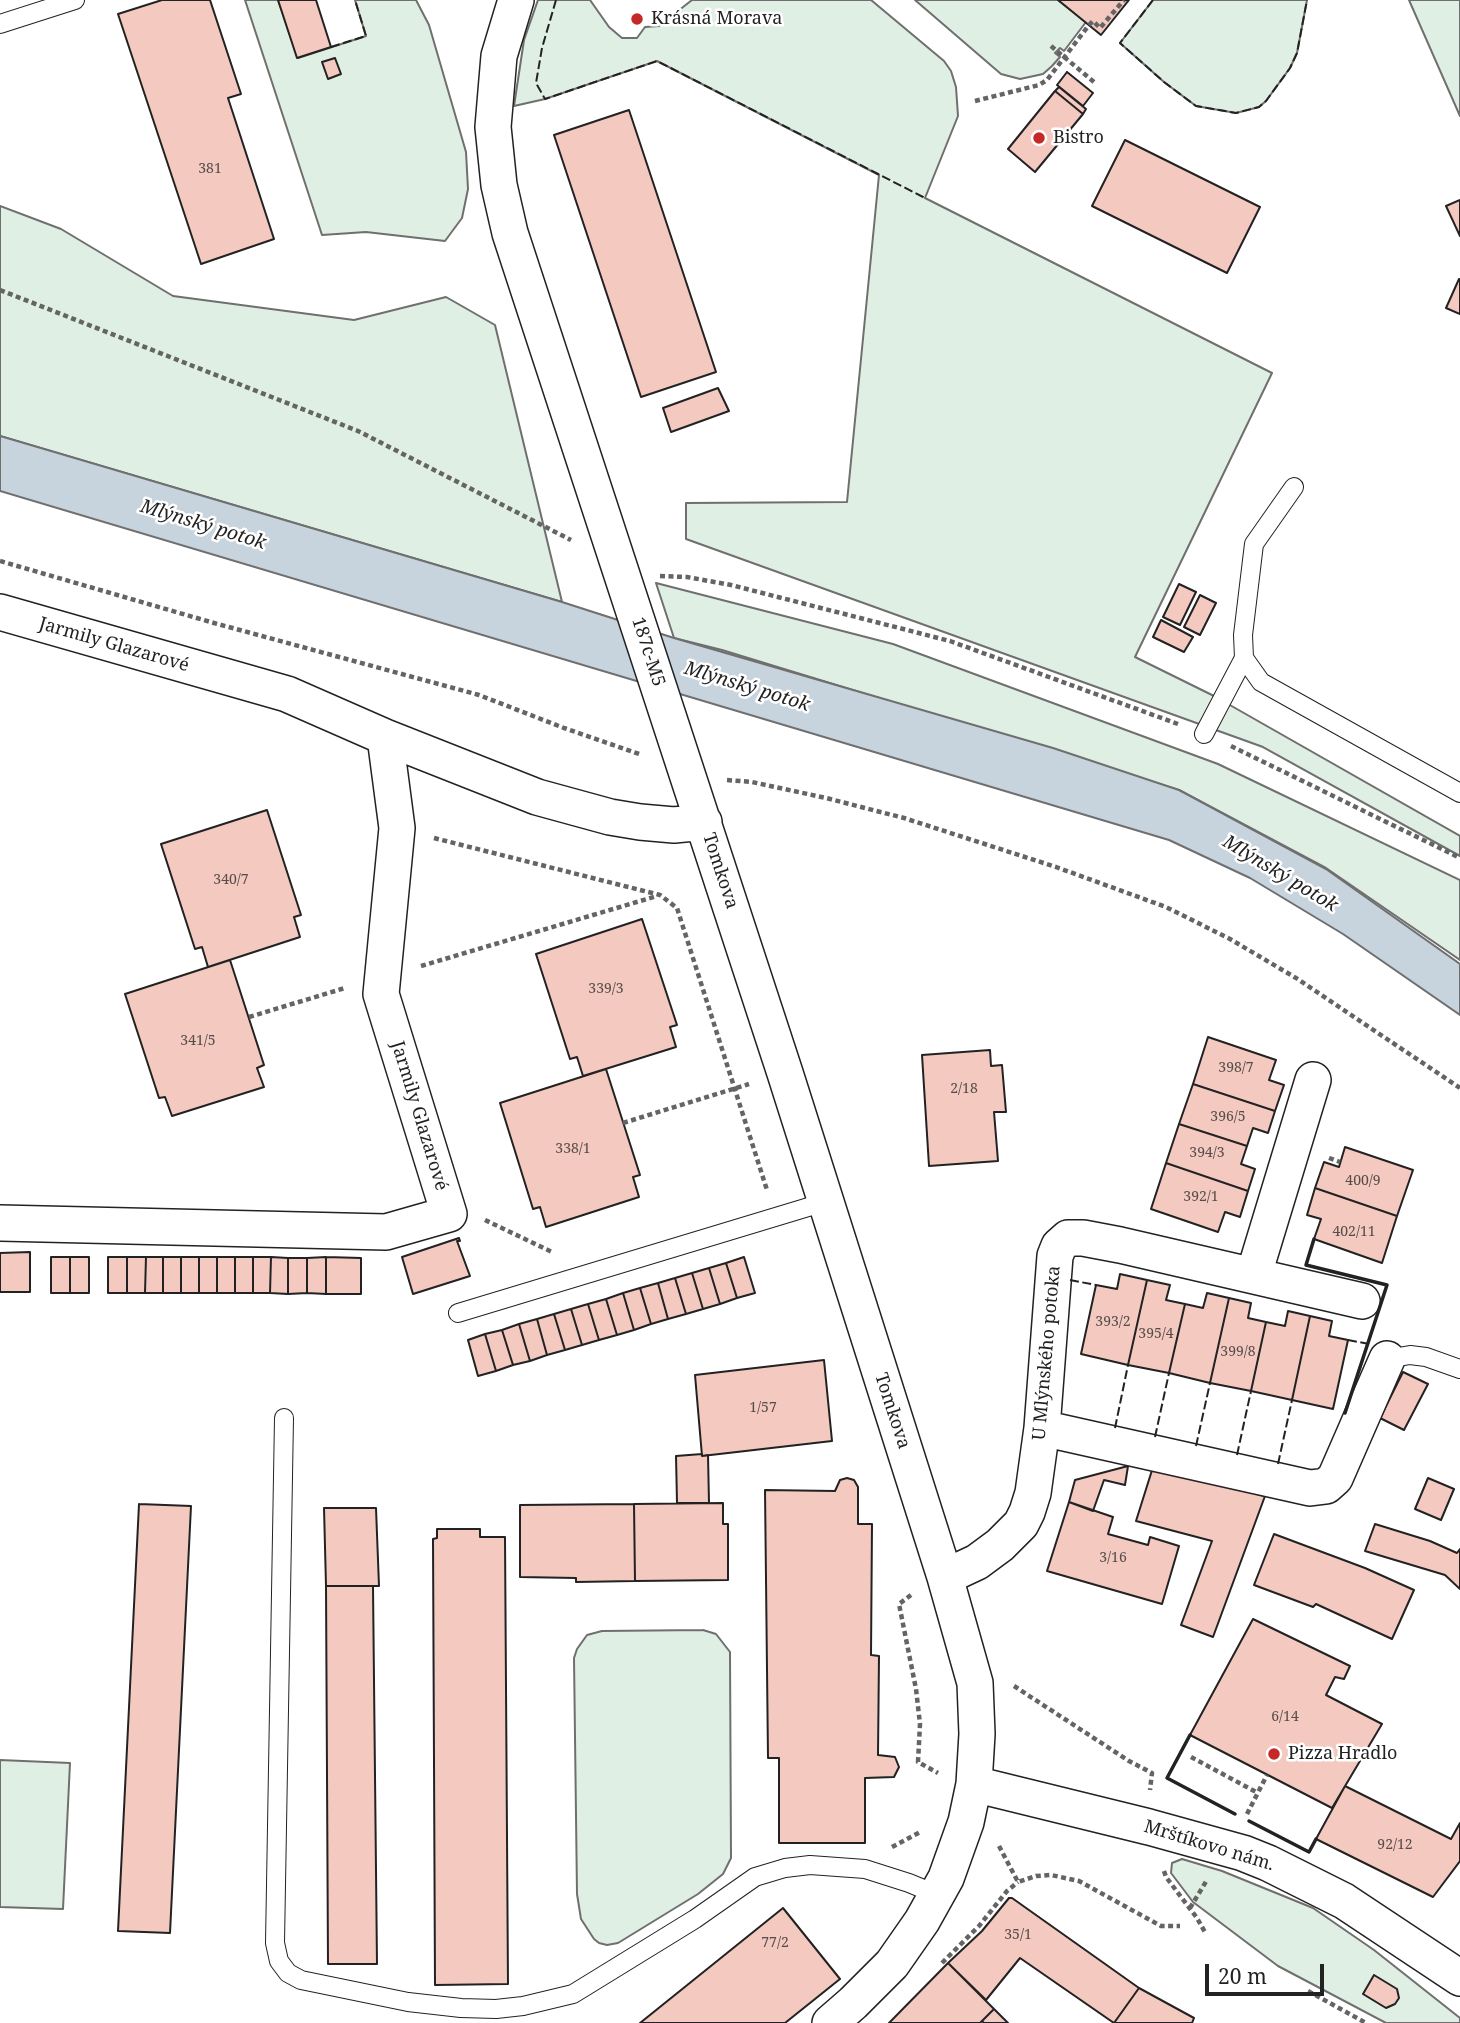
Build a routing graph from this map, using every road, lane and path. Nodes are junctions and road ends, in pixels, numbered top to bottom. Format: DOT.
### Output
graph roads {
  1 [pos="75,0"];
  2 [pos="1124,0"];
  3 [pos="508,3"];
  4 [pos="0,24"];
  5 [pos="1051,46"];
  6 [pos="1065,57"];
  7 [pos="1094,82"];
  8 [pos="975,101"];
  9 [pos="0,290"];
  10 [pos="1294,486"];
  11 [pos="0,561"];
  12 [pos="621,571"];
  13 [pos="0,612"];
  14 [pos="1244,658"];
  15 [pos="1204,734"];
  16 [pos="385,737"];
  17 [pos="650,757"];
  18 [pos="702,775"];
  19 [pos="1460,793"];
  20 [pos="704,822"];
  21 [pos="397,828"];
  22 [pos="1460,858"];
  23 [pos="660,895"];
  24 [pos="382,977"];
  25 [pos="249,1017"];
  26 [pos="785,1073"];
  27 [pos="1313,1080"];
  28 [pos="735,1088"];
  29 [pos="1460,1088"];
  30 [pos="623,1123"];
  31 [pos="767,1189"];
  32 [pos="754,1193"];
  33 [pos="445,1200"];
  34 [pos="771,1200"];
  35 [pos="825,1202"];
  36 [pos="0,1223"];
  37 [pos="556,1254"];
  38 [pos="1254,1274"];
  39 [pos="1362,1301"];
  40 [pos="458,1313"];
  41 [pos="1387,1359"];
  42 [pos="1460,1369"];
  43 [pos="284,1418"];
  44 [pos="1042,1428"];
  45 [pos="930,1584"];
  46 [pos="1011,1684"];
  47 [pos="1191,1757"];
  48 [pos="1267,1774"];
  49 [pos="959,1782"];
  50 [pos="1150,1790"];
  51 [pos="1258,1793"];
  52 [pos="1246,1816"];
  53 [pos="925,1828"];
  54 [pos="997,1842"];
  55 [pos="886,1848"];
  56 [pos="1163,1866"];
  57 [pos="1209,1877"];
  58 [pos="1018,1882"];
  59 [pos="937,1895"];
  60 [pos="1190,1908"];
  61 [pos="1181,1926"];
  62 [pos="1206,1934"];
  63 [pos="935,1971"];
  64 [pos="1460,1978"];
  65 [pos="1308,1991"];
  66 [pos="830,2023"];
  67 [pos="1366,2023"];
  1 -- 4 [label="lane"];
  2 -- 6 [label="path"];
  3 -- 12 [label="street, 187c-M5"];
  5 -- 6 [label="path"];
  6 -- 7 [label="path"];
  6 -- 8 [label="path"];
  9 -- 12 [label="path"];
  10 -- 14 [label="lane"];
  11 -- 17 [label="path"];
  12 -- 15 [label="path"];
  12 -- 18 [label="street, 187c-M5"];
  13 -- 16 [label="street, Jarmily Glazarové"];
  14 -- 15 [label="lane"];
  14 -- 19 [label="lane"];
  15 -- 22 [label="path"];
  16 -- 20 [label="street, Jarmily Glazarové"];
  16 -- 21 [label="street, Jarmily Glazarové"];
  18 -- 20 [label="street, Tomkova"];
  18 -- 29 [label="path"];
  20 -- 26 [label="street, Tomkova"];
  21 -- 23 [label="path"];
  21 -- 24 [label="street, Jarmily Glazarové"];
  23 -- 24 [label="path"];
  23 -- 28 [label="path"];
  24 -- 25 [label="path"];
  24 -- 33 [label="street, Jarmily Glazarové"];
  26 -- 28 [label="path"];
  26 -- 35 [label="street, Tomkova"];
  27 -- 38 [label="street"];
  28 -- 30 [label="path"];
  28 -- 31 [label="path"];
  31 -- 32 [label="path"];
  31 -- 34 [label="path"];
  33 -- 36 [label="street, Jarmily Glazarové"];
  33 -- 37 [label="path"];
  35 -- 40 [label="lane"];
  35 -- 45 [label="street, Tomkova"];
  38 -- 39 [label="street, U Mlýnského potoka"];
  38 -- 44 [label="street, U Mlýnského potoka"];
  41 -- 42 [label="lane"];
  41 -- 44 [label="street"];
  43 -- 59 [label="lane"];
  44 -- 45 [label="street, U Mlýnského potoka"];
  45 -- 49 [label="street, Tomkova"];
  45 -- 49 [label="path"];
  46 -- 50 [label="path"];
  47 -- 51 [label="path"];
  48 -- 51 [label="path"];
  49 -- 59 [label="street, Tomkova"];
  49 -- 64 [label="street, Mrštíkovo nám."];
  51 -- 52 [label="path"];
  53 -- 55 [label="path"];
  54 -- 58 [label="path"];
  56 -- 60 [label="path, Mrštíkovo nám."];
  57 -- 60 [label="path"];
  58 -- 61 [label="path"];
  58 -- 63 [label="path"];
  59 -- 66 [label="street, Tomkova"];
  60 -- 62 [label="path, Mrštíkovo nám."];
  65 -- 67 [label="path"];
}
